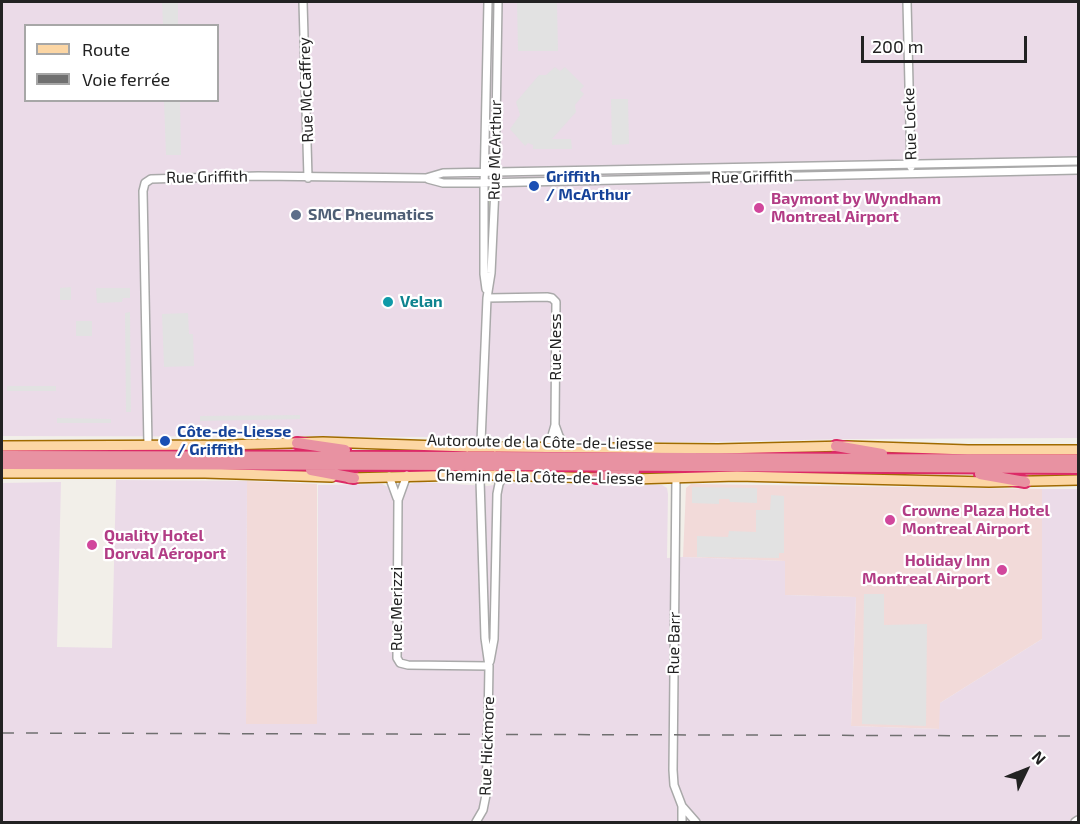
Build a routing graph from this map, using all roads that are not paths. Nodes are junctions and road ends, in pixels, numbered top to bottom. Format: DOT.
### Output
graph roads {
  1 [pos="303,2"];
  2 [pos="488,2"];
  3 [pos="498,2"];
  4 [pos="907,2"];
  5 [pos="1078,161"];
  6 [pos="911,164"];
  7 [pos="817,166"];
  8 [pos="774,167"];
  9 [pos="1078,170"];
  10 [pos="495,172"];
  11 [pos="485,173"];
  12 [pos="912,174"];
  13 [pos="817,176"];
  14 [pos="775,177"];
  15 [pos="308,178"];
  16 [pos="426,178"];
  17 [pos="484,183"];
  18 [pos="495,183"];
  19 [pos="487,298"];
  20 [pos="555,425"];
  21 [pos="297,442"];
  22 [pos="481,442"];
  23 [pos="2,446"];
  24 [pos="148,446"];
  25 [pos="836,446"];
  26 [pos="545,448"];
  27 [pos="567,448"];
  28 [pos="1078,450"];
  29 [pos="2,456"];
  30 [pos="392,456"];
  31 [pos="1078,460"];
  32 [pos="468,461"];
  33 [pos="258,463"];
  34 [pos="2,464"];
  35 [pos="496,464"];
  36 [pos="933,464"];
  37 [pos="656,466"];
  38 [pos="1078,468"];
  39 [pos="2,473"];
  40 [pos="407,475"];
  41 [pos="388,476"];
  42 [pos="354,478"];
  43 [pos="596,478"];
  44 [pos="676,478"];
  45 [pos="480,480"];
  46 [pos="1078,480"];
  47 [pos="1025,482"];
  48 [pos="398,500"];
  49 [pos="489,666"];
  50 [pos="682,806"];
  51 [pos="476,822"];
  52 [pos="682,822"];
  53 [pos="696,822"];
  1 -- 15 [label="street, Rue McCaffrey"];
  2 -- 11 [label="street, Rue McArthur"];
  3 -- 10 [label="street, Rue McArthur"];
  4 -- 6 [label="street, Rue Locke"];
  5 -- 6 [label="street, Rue Griffith"];
  6 -- 7 [label="street, Rue Griffith"];
  6 -- 12 [label="street, Rue Locke"];
  7 -- 8 [label="street, Rue Griffith"];
  7 -- 13 [label="street"];
  8 -- 10 [label="street, Rue Griffith"];
  8 -- 14 [label="street"];
  9 -- 12 [label="street, Rue Griffith"];
  10 -- 11 [label="street, Rue Griffith"];
  10 -- 18 [label="street, Rue McArthur"];
  11 -- 16 [label="street, Rue Griffith"];
  11 -- 17 [label="street, Rue McArthur"];
  12 -- 13 [label="street, Rue Griffith"];
  13 -- 14 [label="street, Rue Griffith"];
  14 -- 18 [label="street, Rue Griffith"];
  15 -- 16 [label="street, Rue Griffith"];
  15 -- 24 [label="street, Rue Griffith"];
  16 -- 17 [label="street, Rue Griffith"];
  17 -- 18 [label="street, Rue Griffith"];
  17 -- 19 [label="street, Rue McArthur"];
  18 -- 19 [label="street, Rue McArthur"];
  19 -- 20 [label="street, Rue Ness"];
  19 -- 22 [label="street, Rue McArthur"];
  20 -- 26 [label="street, Rue Ness"];
  20 -- 27 [label="street, Rue Ness"];
  21 -- 24 [label="main road, Chemin de la Côte-de-Liesse"];
  21 -- 30 [label="highway"];
  21 -- 32 [label="main road, Chemin de la Côte-de-Liesse"];
  23 -- 24 [label="main road, Chemin de la Côte-de-Liesse"];
  25 -- 27 [label="main road, Chemin de la Côte-de-Liesse"];
  25 -- 28 [label="main road, Chemin de la Côte-de-Liesse"];
  25 -- 36 [label="highway"];
  26 -- 27 [label="main road, Chemin de la Côte-de-Liesse"];
  26 -- 35 [label="main road, Chemin de la Côte-de-Liesse"];
  29 -- 30 [label="highway, Autoroute de la Côte-de-Liesse"];
  30 -- 32 [label="highway, Autoroute de la Côte-de-Liesse"];
  31 -- 36 [label="highway, Autoroute de la Côte-de-Liesse"];
  32 -- 33 [label="highway, Autoroute de la Côte-de-Liesse"];
  32 -- 35 [label="highway, Autoroute de la Côte-de-Liesse, bridge"];
  32 -- 35 [label="main road, Chemin de la Côte-de-Liesse, bridge"];
  32 -- 40 [label="main road, Chemin de la Côte-de-Liesse"];
  33 -- 34 [label="highway, Autoroute de la Côte-de-Liesse"];
  33 -- 42 [label="highway"];
  35 -- 36 [label="highway, Autoroute de la Côte-de-Liesse"];
  35 -- 37 [label="highway, Autoroute de la Côte-de-Liesse"];
  35 -- 43 [label="main road, Chemin de la Côte-de-Liesse"];
  35 -- 49 [label="street"];
  36 -- 37 [label="highway, Autoroute de la Côte-de-Liesse"];
  36 -- 38 [label="highway, Autoroute de la Côte-de-Liesse"];
  36 -- 47 [label="highway"];
  37 -- 43 [label="highway"];
  39 -- 42 [label="main road, Chemin de la Côte-de-Liesse"];
  40 -- 41 [label="main road, Chemin de la Côte-de-Liesse"];
  40 -- 48 [label="street, Rue Merizzi"];
  41 -- 42 [label="main road, Chemin de la Côte-de-Liesse"];
  41 -- 48 [label="street, Rue Merizzi"];
  43 -- 44 [label="main road, Chemin de la Côte-de-Liesse"];
  44 -- 47 [label="main road, Chemin de la Côte-de-Liesse"];
  44 -- 50 [label="street, Rue Barr"];
  45 -- 49 [label="street"];
  46 -- 47 [label="main road, Chemin de la Côte-de-Liesse"];
  48 -- 49 [label="street, Rue Merizzi"];
  49 -- 51 [label="street, Rue Hickmore"];
  50 -- 52 [label="street, Rue Barr"];
  50 -- 53 [label="street, Rue Barr"];
}
